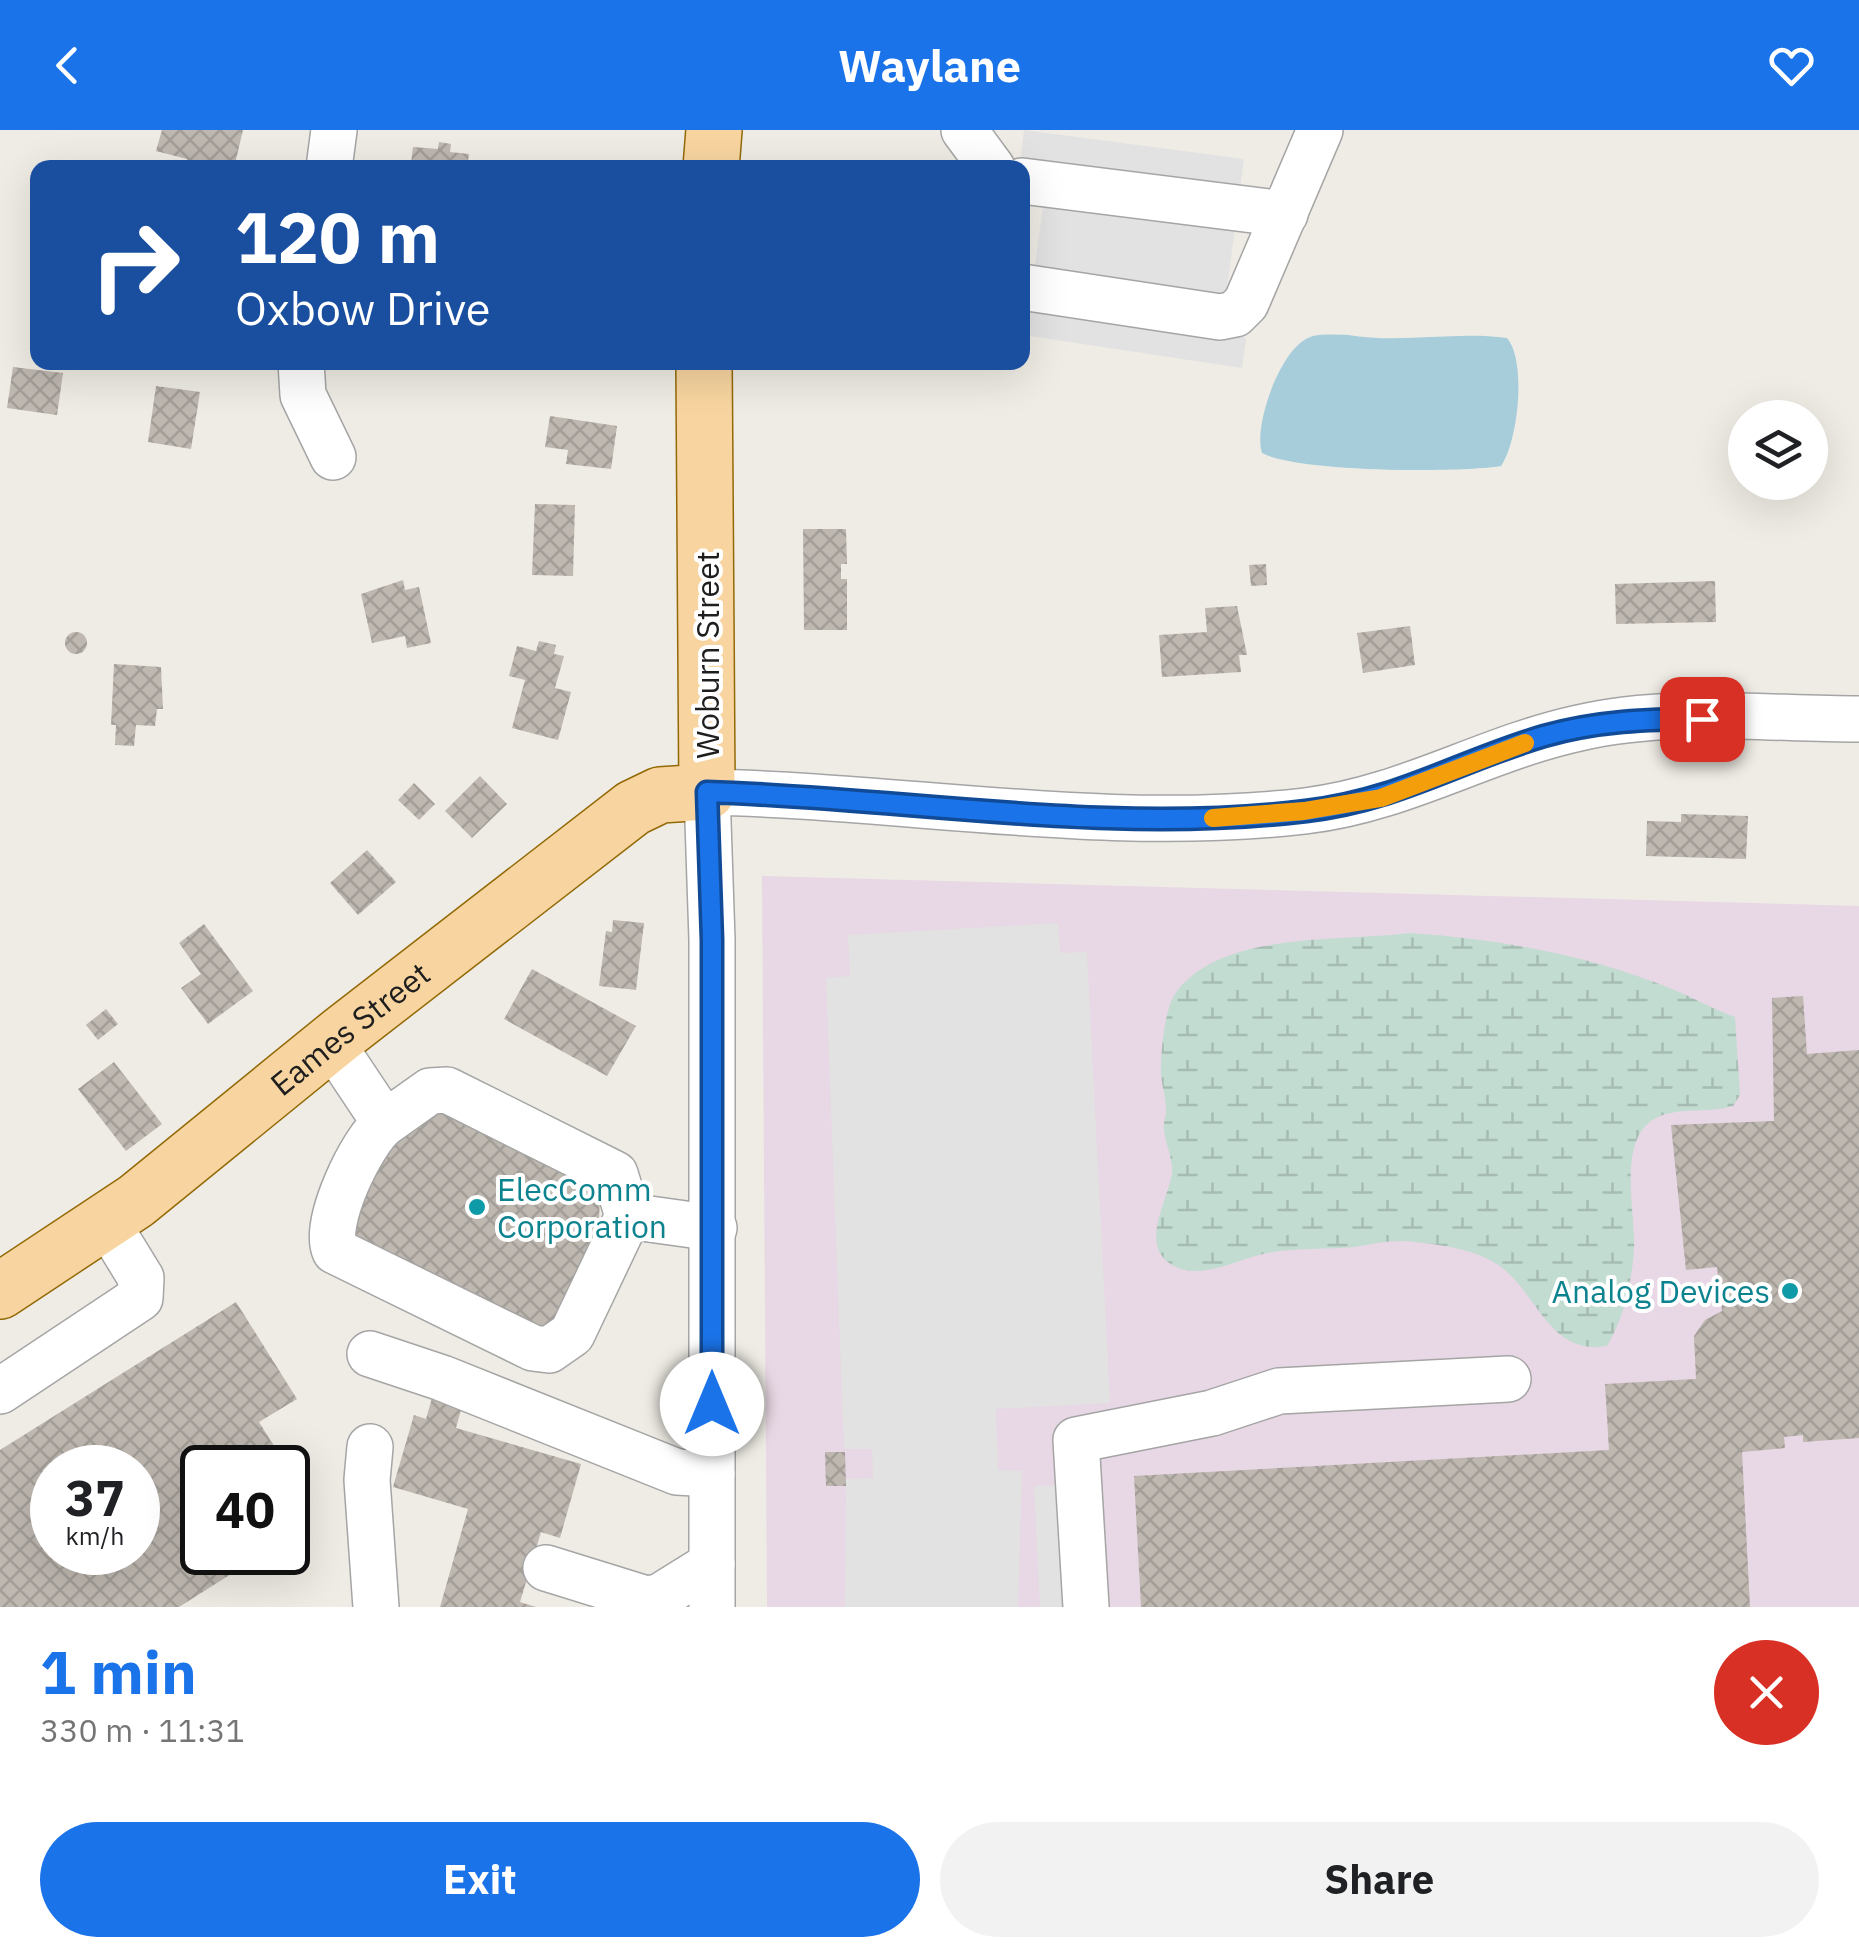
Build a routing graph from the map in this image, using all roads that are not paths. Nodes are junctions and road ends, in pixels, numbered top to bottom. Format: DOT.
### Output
graph roads {
  1 [pos="334,130"];
  2 [pos="714,130"];
  3 [pos="964,130"];
  4 [pos="1312,131"];
  5 [pos="330,160"];
  6 [pos="712,160"];
  7 [pos="986,160"];
  8 [pos="1030,181"];
  9 [pos="1285,214"];
  10 [pos="1030,288"];
  11 [pos="301,370"];
  12 [pos="704,370"];
  13 [pos="333,457"];
  14 [pos="1859,719"];
  15 [pos="707,792"];
  16 [pos="331,1042"];
  17 [pos="385,1122"];
  18 [pos="628,1216"];
  19 [pos="106,1222"];
  20 [pos="714,1228"];
  21 [pos="0,1292"];
  22 [pos="370,1354"];
  23 [pos="1508,1379"];
  24 [pos="0,1391"];
  25 [pos="370,1447"];
  26 [pos="712,1474"];
  27 [pos="546,1568"];
  28 [pos="712,1586"];
  29 [pos="376,1607"];
  30 [pos="1086,1607"];
  1 -- 5 [label="street"];
  2 -- 6 [label="main road"];
  3 -- 7 [label="street"];
  4 -- 9 [label="street"];
  8 -- 9 [label="street"];
  9 -- 10 [label="street"];
  11 -- 13 [label="street"];
  12 -- 15 [label="main road, Woburn Street"];
  14 -- 15 [label="street"];
  15 -- 16 [label="main road, Eames Street"];
  15 -- 20 [label="street, Woburn Street"];
  16 -- 17 [label="street"];
  16 -- 19 [label="main road, Eames Street"];
  17 -- 18 [label="street"];
  17 -- 18 [label="street"];
  18 -- 20 [label="street"];
  19 -- 21 [label="main road, Eames Street"];
  19 -- 24 [label="street"];
  20 -- 26 [label="street, Woburn Street"];
  22 -- 26 [label="street"];
  23 -- 30 [label="street"];
  25 -- 29 [label="street"];
  26 -- 28 [label="street, Woburn Street"];
  27 -- 28 [label="street"];
}
